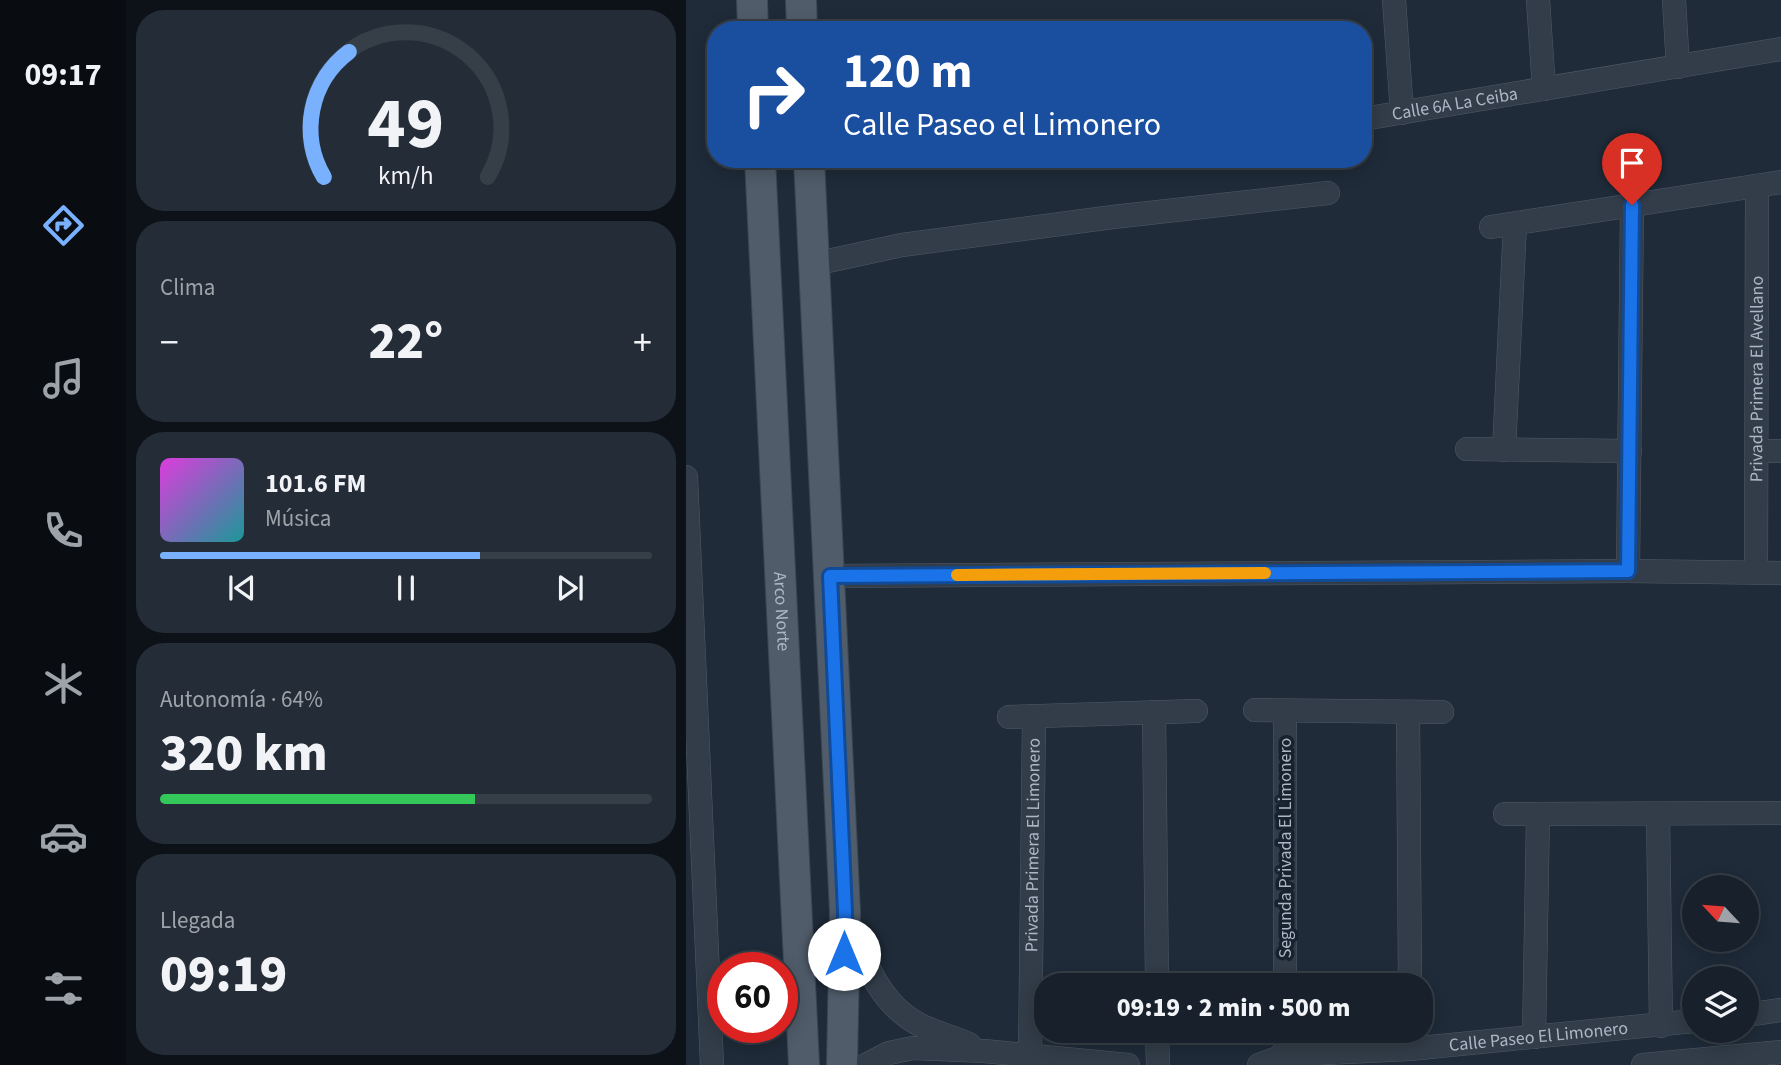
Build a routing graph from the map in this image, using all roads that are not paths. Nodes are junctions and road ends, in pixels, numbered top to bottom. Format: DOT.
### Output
graph roads {
  1 [pos="752,0"];
  2 [pos="801,0"];
  3 [pos="1394,0"];
  4 [pos="1538,0"];
  5 [pos="1674,0"];
  6 [pos="753,21"];
  7 [pos="802,21"];
  8 [pos="1781,49"];
  9 [pos="1678,67"];
  10 [pos="1544,89"];
  11 [pos="1402,113"];
  12 [pos="1372,118"];
  13 [pos="760,168"];
  14 [pos="809,168"];
  15 [pos="1781,182"];
  16 [pos="1757,186"];
  17 [pos="1328,193"];
  18 [pos="1632,205"];
  19 [pos="1515,223"];
  20 [pos="1491,227"];
  21 [pos="814,264"];
  22 [pos="1467,449"];
  23 [pos="1504,450"];
  24 [pos="1630,451"];
  25 [pos="1757,451"];
  26 [pos="1781,451"];
  27 [pos="686,477"];
  28 [pos="1628,571"];
  29 [pos="1756,573"];
  30 [pos="1781,573"];
  31 [pos="830,576"];
  32 [pos="1255,710"];
  33 [pos="1196,711"];
  34 [pos="1285,711"];
  35 [pos="1154,712"];
  36 [pos="1408,712"];
  37 [pos="1442,712"];
  38 [pos="1034,716"];
  39 [pos="1009,717"];
  40 [pos="1781,813"];
  41 [pos="1505,814"];
  42 [pos="1538,814"];
  43 [pos="1658,814"];
  44 [pos="845,912"];
  45 [pos="1157,973"];
  46 [pos="1285,973"];
  47 [pos="1410,973"];
  48 [pos="1781,1010"];
  49 [pos="1759,1013"];
  50 [pos="1682,1023"];
  51 [pos="1661,1026"];
  52 [pos="1534,1037"];
  53 [pos="1433,1039"];
  54 [pos="1157,1043"];
  55 [pos="1391,1043"];
  56 [pos="984,1051"];
  57 [pos="1781,1052"];
  58 [pos="1030,1057"];
  59 [pos="1285,1060"];
  60 [pos="712,1065"];
  61 [pos="804,1065"];
  62 [pos="842,1065"];
  63 [pos="866,1065"];
  64 [pos="1128,1065"];
  65 [pos="1158,1065"];
  66 [pos="1259,1065"];
  67 [pos="1643,1065"];
  68 [pos="1653,1065"];
  1 -- 6 [label="main road"];
  2 -- 7 [label="main road"];
  3 -- 11 [label="street"];
  4 -- 10 [label="street"];
  5 -- 9 [label="street"];
  8 -- 9 [label="street, Calle 6A La Ceiba"];
  9 -- 10 [label="street, Calle 6A La Ceiba"];
  10 -- 11 [label="street, Calle 6A La Ceiba"];
  11 -- 12 [label="street, Calle 6A La Ceiba"];
  13 -- 61 [label="main road, Arco Norte"];
  14 -- 21 [label="main road"];
  15 -- 16 [label="street"];
  16 -- 18 [label="street"];
  16 -- 25 [label="street, Privada Primera El Avellano"];
  17 -- 21 [label="street"];
  18 -- 19 [label="street"];
  18 -- 24 [label="street"];
  19 -- 20 [label="street"];
  19 -- 23 [label="street"];
  21 -- 31 [label="main road"];
  22 -- 23 [label="street"];
  23 -- 24 [label="street"];
  24 -- 28 [label="street"];
  25 -- 26 [label="street"];
  25 -- 29 [label="street, Privada Primera El Avellano"];
  27 -- 60 [label="street"];
  28 -- 29 [label="street"];
  28 -- 31 [label="street"];
  29 -- 30 [label="street"];
  31 -- 44 [label="main road"];
  32 -- 34 [label="street"];
  33 -- 35 [label="street"];
  34 -- 36 [label="street"];
  34 -- 46 [label="street, Segunda Privada El Limonero"];
  35 -- 38 [label="street"];
  35 -- 45 [label="street"];
  36 -- 37 [label="street"];
  36 -- 47 [label="street"];
  38 -- 39 [label="street"];
  38 -- 58 [label="street, Privada Primera El Limonero"];
  40 -- 43 [label="street"];
  41 -- 42 [label="street"];
  42 -- 43 [label="street"];
  42 -- 52 [label="street"];
  43 -- 51 [label="street"];
  44 -- 56 [label="street"];
  44 -- 62 [label="main road"];
  48 -- 49 [label="street"];
  50 -- 51 [label="street, Calle Paseo El Limonero"];
  51 -- 52 [label="street, Calle Paseo El Limonero"];
  52 -- 53 [label="street, Calle Paseo El Limonero"];
  54 -- 65 [label="street"];
  55 -- 59 [label="street, Calle Paseo El Limonero"];
  56 -- 58 [label="street"];
  56 -- 63 [label="street"];
  57 -- 68 [label="street"];
  58 -- 64 [label="street"];
  59 -- 66 [label="street, Calle Paseo El Limonero"];
  67 -- 68 [label="street"];
}
